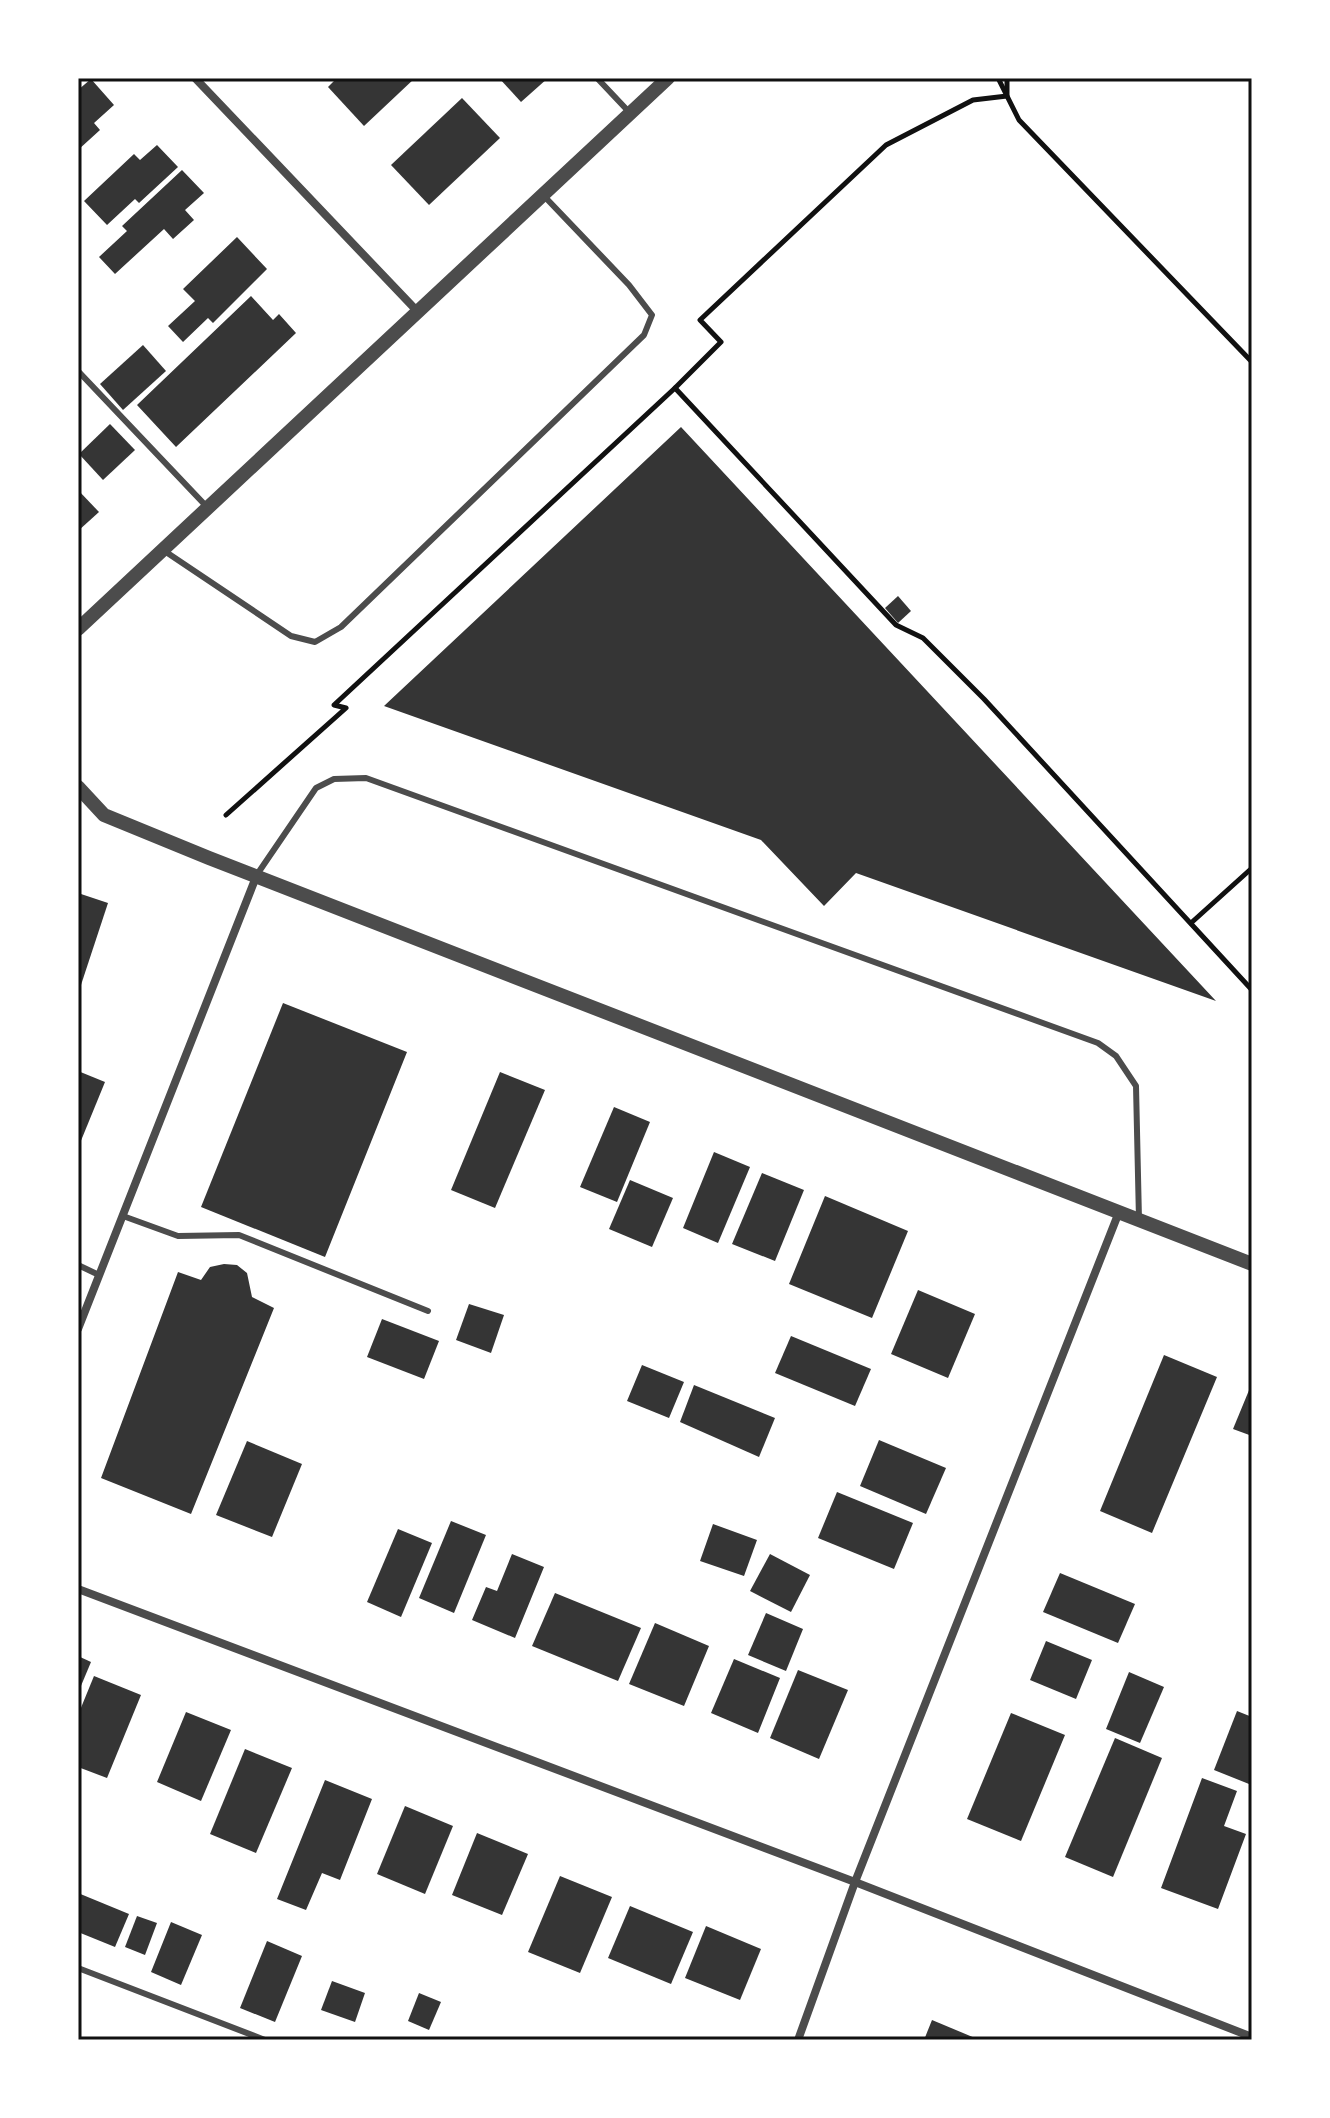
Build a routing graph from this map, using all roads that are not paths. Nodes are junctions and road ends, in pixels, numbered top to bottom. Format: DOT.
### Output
graph roads {
  1 [pos="195,78"];
  2 [pos="597,78"];
  3 [pos="668,78"];
  4 [pos="630,113"];
  5 [pos="543,195"];
  6 [pos="418,312"];
  7 [pos="78,371"];
  8 [pos="208,508"];
  9 [pos="163,550"];
  10 [pos="78,629"];
  11 [pos="78,787"];
  12 [pos="256,877"];
  13 [pos="1119,1212"];
  14 [pos="123,1216"];
  15 [pos="1139,1220"];
  16 [pos="1252,1264"];
  17 [pos="78,1265"];
  18 [pos="99,1275"];
  19 [pos="428,1311"];
  20 [pos="78,1329"];
  21 [pos="78,1589"];
  22 [pos="855,1882"];
  23 [pos="78,1968"];
  24 [pos="1252,2037"];
  25 [pos="265,2040"];
  26 [pos="798,2040"];
  1 -- 6 [label="street"];
  2 -- 4 [label="lane"];
  3 -- 4 [label="street"];
  4 -- 5 [label="street"];
  5 -- 6 [label="street"];
  5 -- 9 [label="lane"];
  6 -- 8 [label="street"];
  7 -- 8 [label="lane"];
  8 -- 9 [label="street"];
  9 -- 10 [label="street"];
  11 -- 12 [label="street"];
  12 -- 13 [label="street"];
  12 -- 14 [label="street"];
  12 -- 15 [label="lane"];
  13 -- 15 [label="street"];
  13 -- 22 [label="street"];
  14 -- 18 [label="street"];
  14 -- 19 [label="lane"];
  15 -- 16 [label="street"];
  17 -- 18 [label="lane"];
  18 -- 20 [label="street"];
  21 -- 22 [label="street"];
  22 -- 24 [label="street"];
  22 -- 26 [label="street"];
  23 -- 25 [label="lane"];
}
